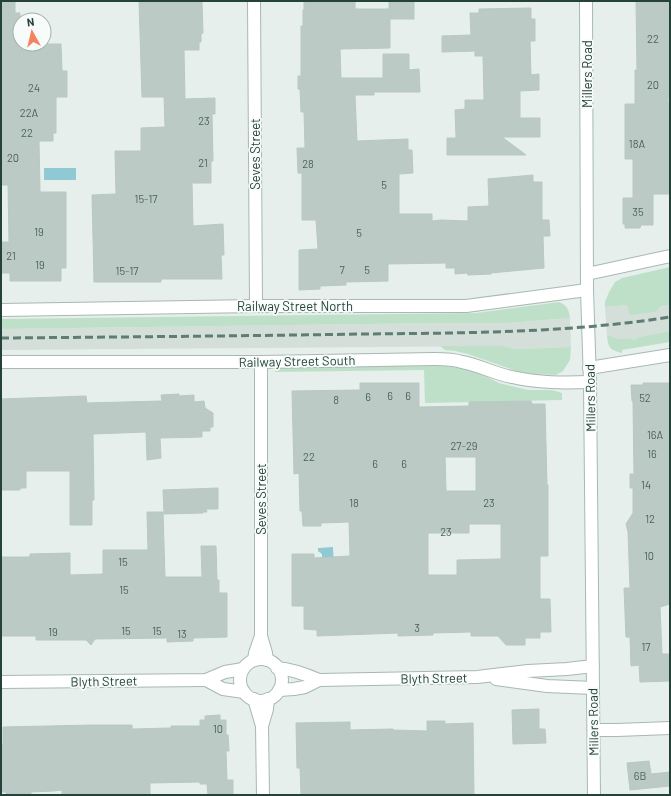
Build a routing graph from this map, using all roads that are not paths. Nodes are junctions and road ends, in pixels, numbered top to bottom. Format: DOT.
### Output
graph roads {
  1 [pos="254,1"];
  2 [pos="586,1"];
  3 [pos="670,256"];
  4 [pos="587,274"];
  5 [pos="588,290"];
  6 [pos="256,306"];
  7 [pos="1,310"];
  8 [pos="670,355"];
  9 [pos="1,362"];
  10 [pos="261,362"];
  11 [pos="589,368"];
  12 [pos="590,382"];
  13 [pos="261,636"];
  14 [pos="254,660"];
  15 [pos="267,660"];
  16 [pos="593,666"];
  17 [pos="278,668"];
  18 [pos="243,669"];
  19 [pos="477,677"];
  20 [pos="206,680"];
  21 [pos="319,680"];
  22 [pos="1,682"];
  23 [pos="593,688"];
  24 [pos="279,690"];
  25 [pos="244,692"];
  26 [pos="254,699"];
  27 [pos="268,699"];
  28 [pos="262,726"];
  29 [pos="670,728"];
  30 [pos="594,730"];
  31 [pos="263,795"];
  32 [pos="594,795"];
  1 -- 6 [label="street, Seves Street"];
  2 -- 4 [label="street, Millers Road"];
  3 -- 4 [label="street"];
  4 -- 5 [label="street, Millers Road"];
  5 -- 6 [label="street, Railway Street North"];
  5 -- 11 [label="street, Millers Road"];
  6 -- 7 [label="street, Railway Street North"];
  8 -- 11 [label="street"];
  9 -- 10 [label="street, Railway Street South"];
  10 -- 12 [label="street, Railway Street South"];
  10 -- 13 [label="street, Seves Street"];
  11 -- 12 [label="street, Millers Road"];
  12 -- 16 [label="street, Millers Road"];
  13 -- 14 [label="street, Seves Street"];
  13 -- 15 [label="street, Seves Street"];
  14 -- 15 [label="street"];
  14 -- 18 [label="street"];
  15 -- 17 [label="street"];
  16 -- 19 [label="street, Blyth Street"];
  16 -- 23 [label="street, Millers Road"];
  17 -- 21 [label="street, Blyth Street"];
  17 -- 24 [label="street"];
  18 -- 20 [label="street, Blyth Street"];
  18 -- 25 [label="street"];
  19 -- 21 [label="street, Blyth Street"];
  19 -- 23 [label="street, Blyth Street"];
  20 -- 22 [label="street, Blyth Street"];
  20 -- 25 [label="street, Blyth Street"];
  21 -- 24 [label="street, Blyth Street"];
  23 -- 30 [label="street, Millers Road"];
  24 -- 27 [label="street"];
  25 -- 26 [label="street"];
  26 -- 27 [label="street"];
  26 -- 28 [label="street"];
  27 -- 28 [label="street"];
  28 -- 31 [label="street"];
  29 -- 30 [label="street"];
  30 -- 32 [label="street, Millers Road"];
}
